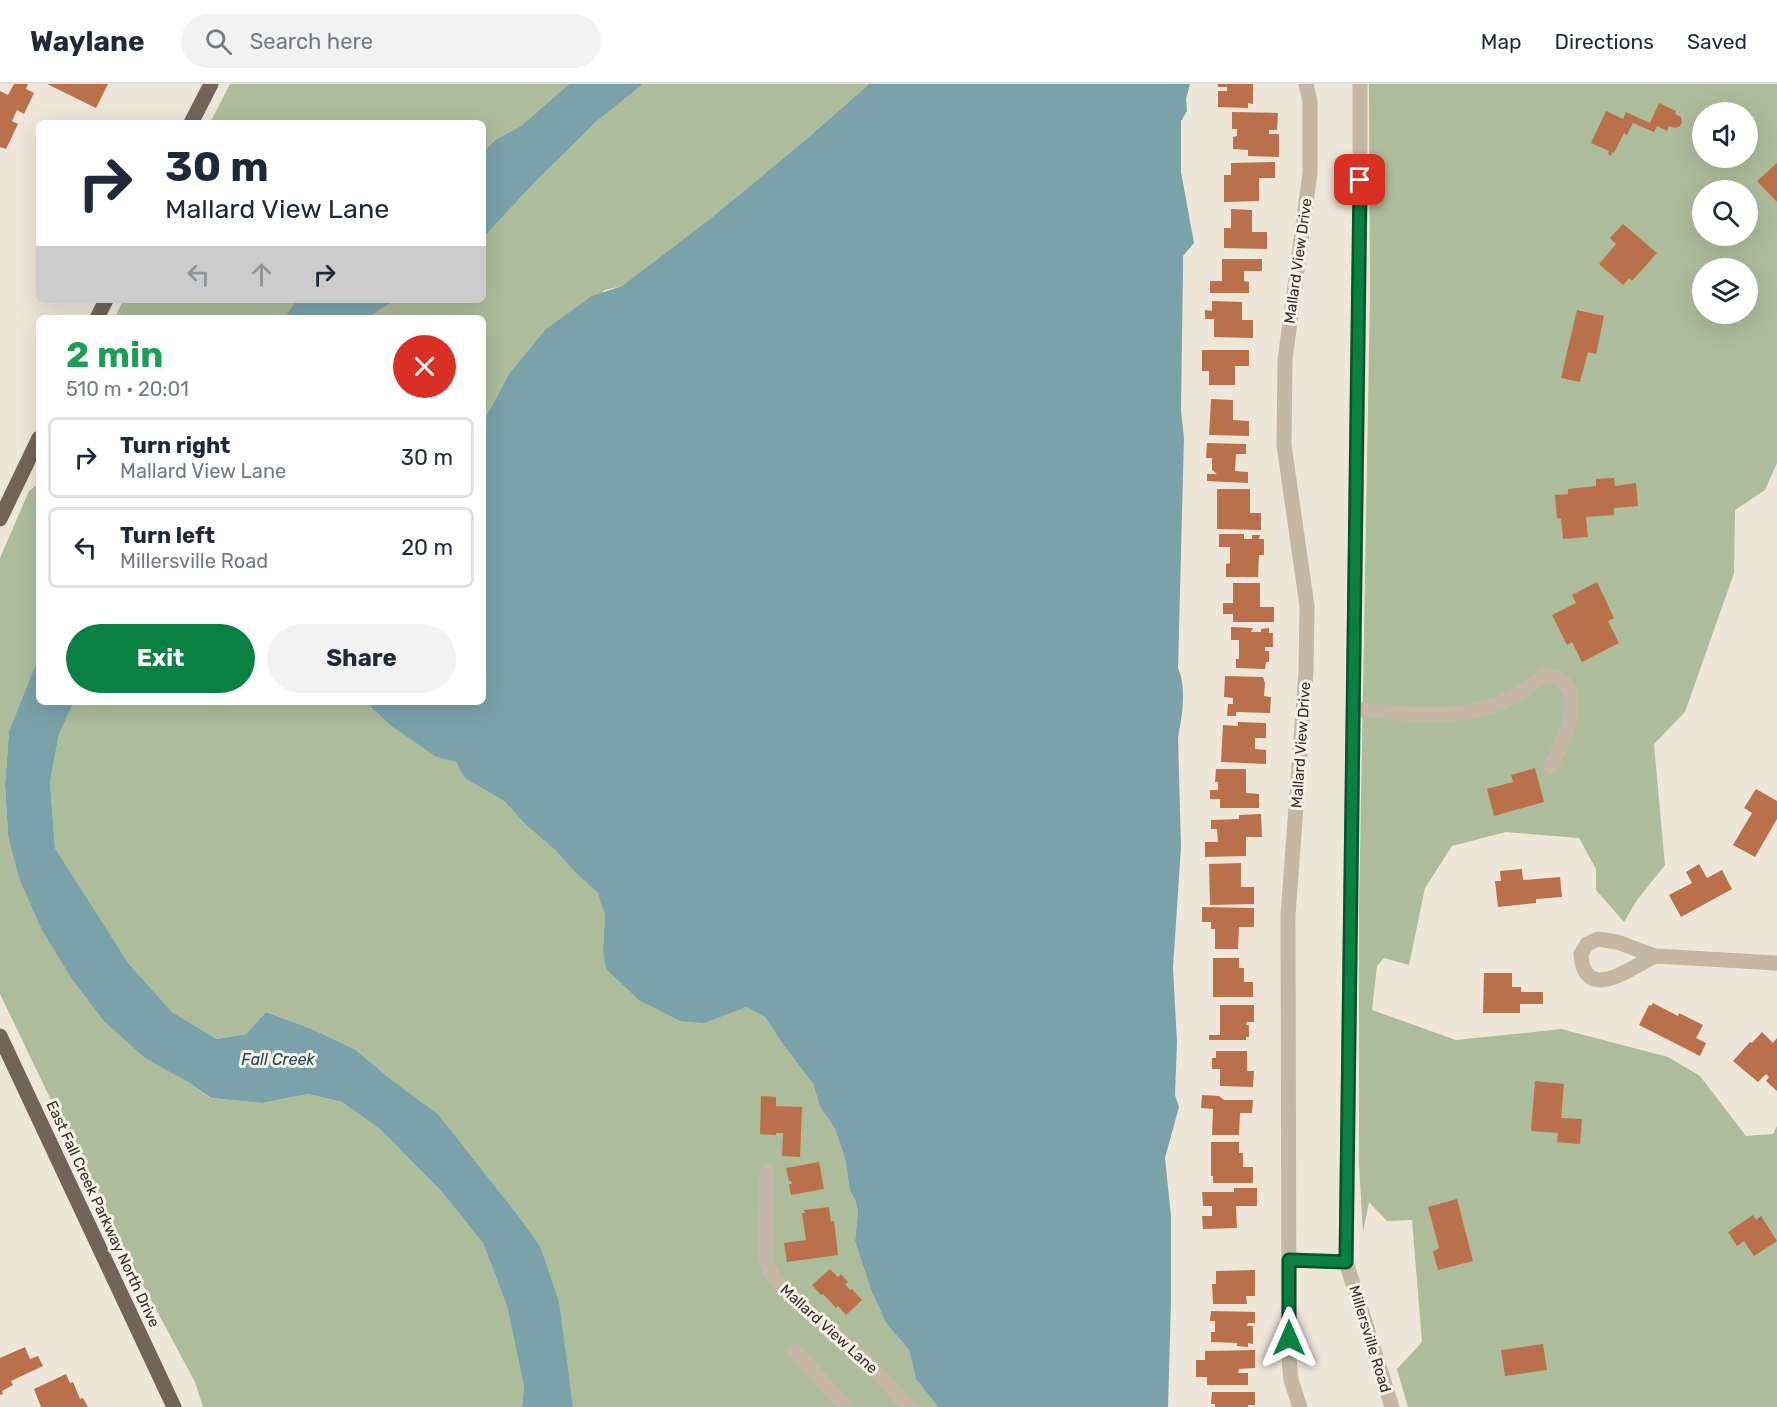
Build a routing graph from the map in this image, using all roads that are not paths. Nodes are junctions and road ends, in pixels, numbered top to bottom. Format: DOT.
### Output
graph roads {
  1 [pos="211,84"];
  2 [pos="1306,84"];
  3 [pos="1360,84"];
  4 [pos="193,120"];
  5 [pos="36,444"];
  6 [pos="0,519"];
  7 [pos="1353,709"];
  8 [pos="1551,766"];
  9 [pos="1655,956"];
  10 [pos="1777,963"];
  11 [pos="0,1036"];
  12 [pos="767,1172"];
  13 [pos="1289,1260"];
  14 [pos="1346,1262"];
  15 [pos="795,1351"];
  16 [pos="174,1407"];
  17 [pos="846,1407"];
  18 [pos="909,1407"];
  19 [pos="1300,1407"];
  20 [pos="1392,1407"];
  1 -- 4 [label="main road"];
  2 -- 13 [label="street, Mallard View Drive"];
  3 -- 7 [label="street, Millersville Road"];
  5 -- 6 [label="main road"];
  7 -- 8 [label="street"];
  7 -- 14 [label="street, Millersville Road"];
  9 -- 10 [label="street"];
  11 -- 16 [label="main road, East Fall Creek Parkway North Drive"];
  12 -- 18 [label="street, Mallard View Lane"];
  13 -- 14 [label="street"];
  13 -- 19 [label="street, Mallard View Drive"];
  14 -- 20 [label="street, Millersville Road"];
  15 -- 17 [label="street"];
}
